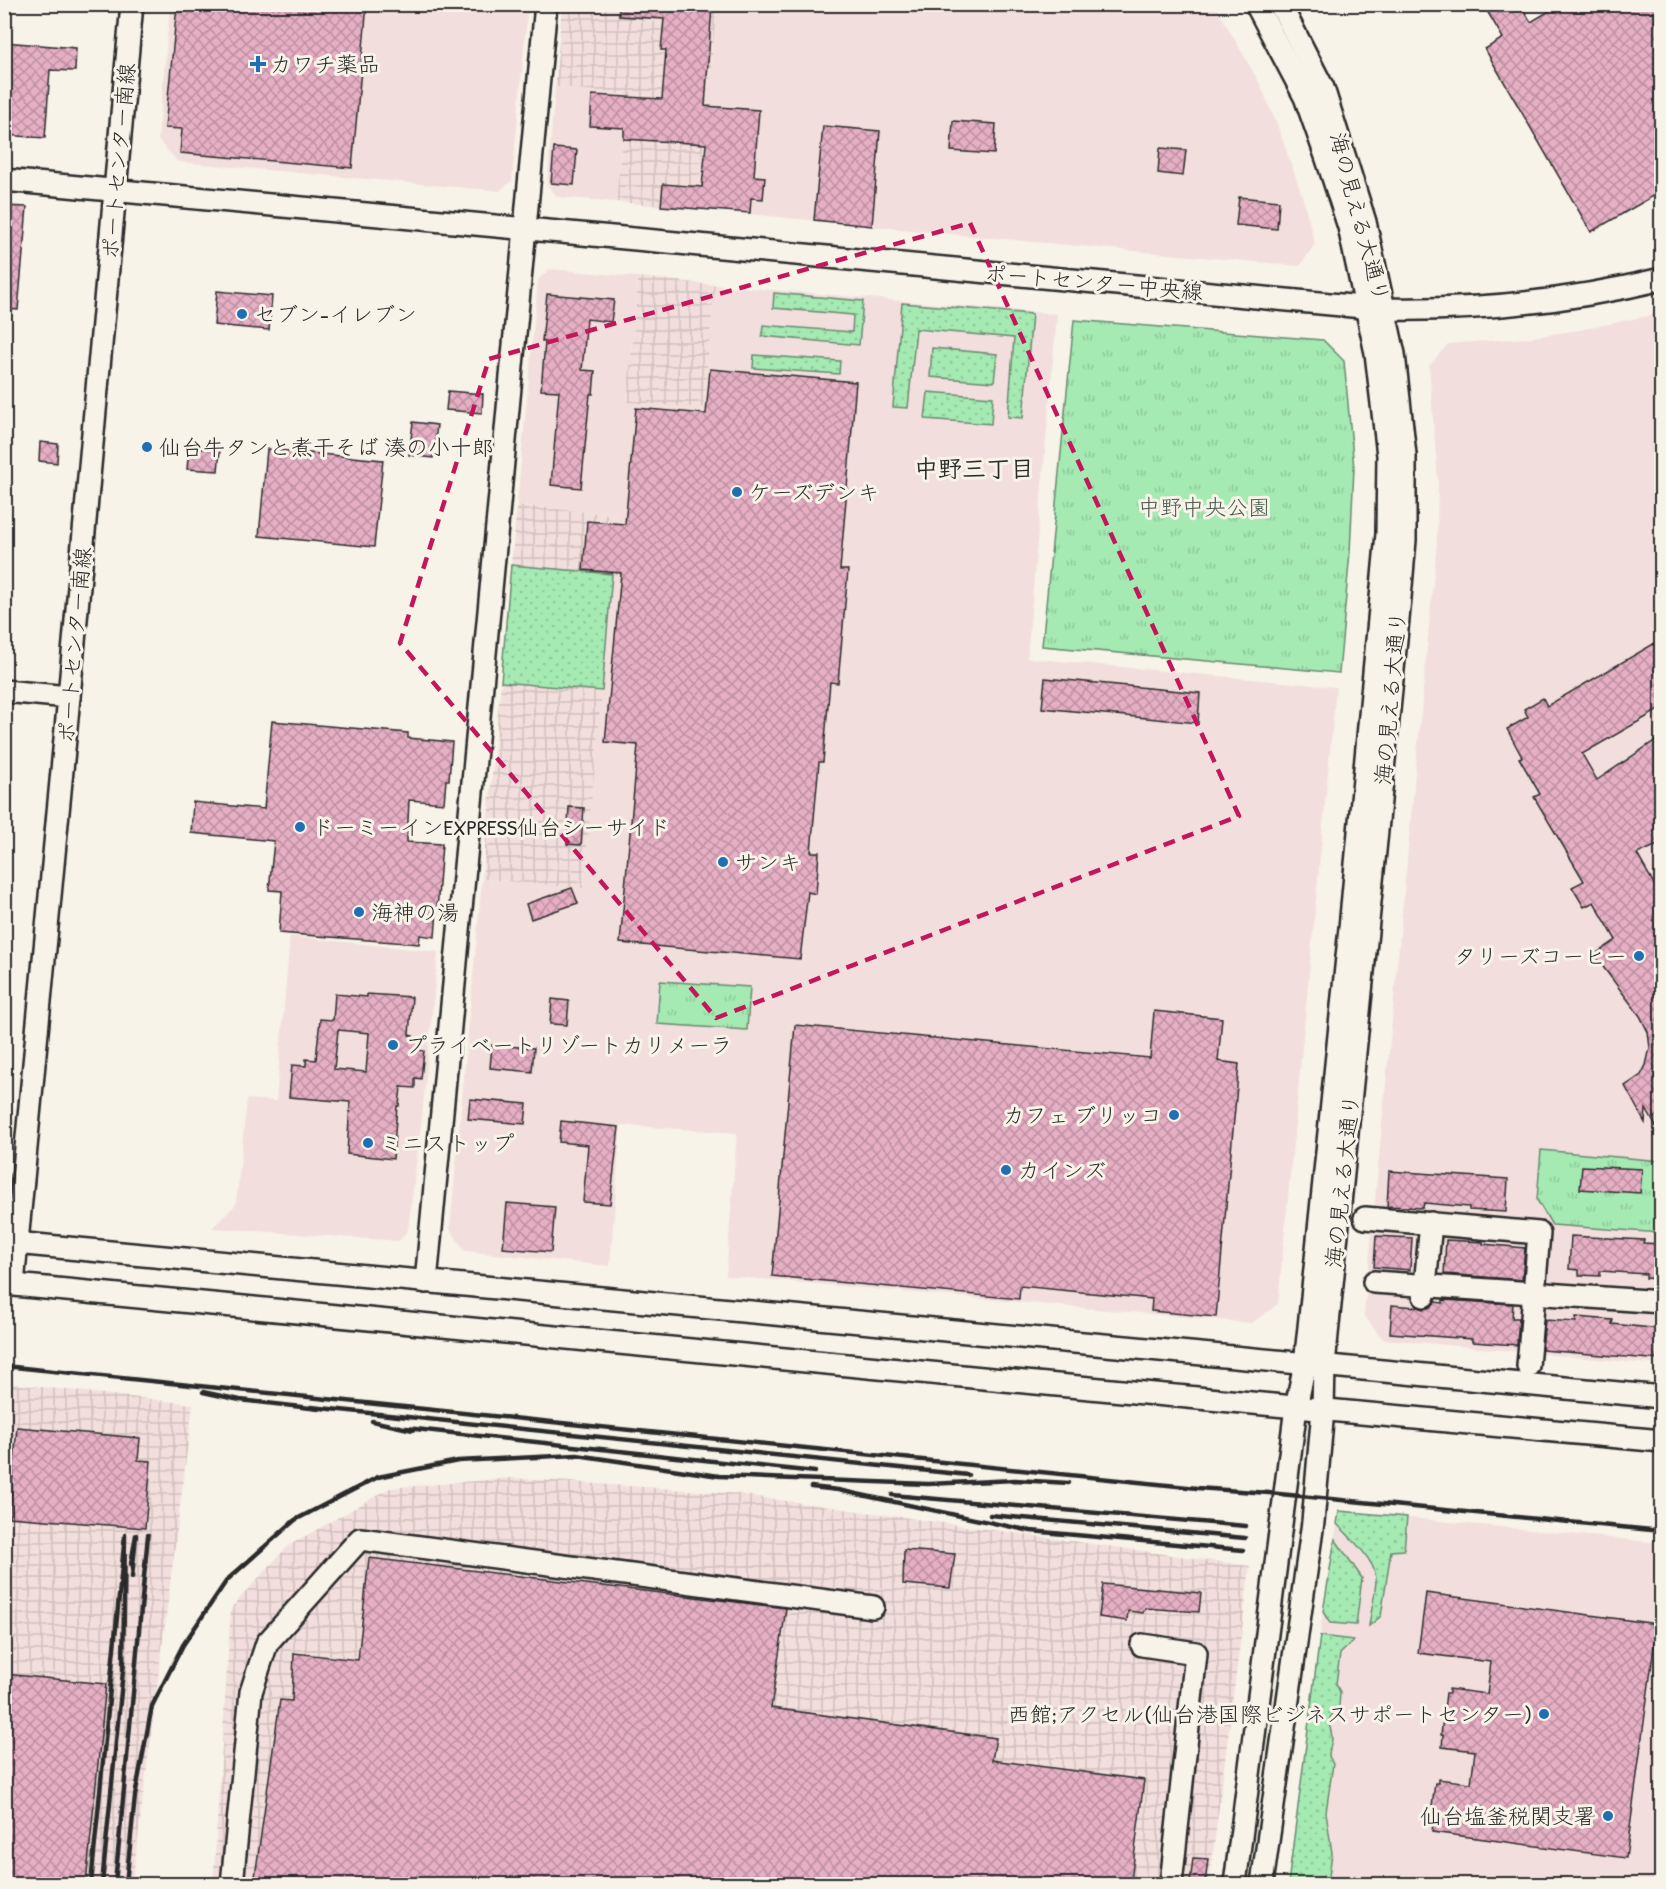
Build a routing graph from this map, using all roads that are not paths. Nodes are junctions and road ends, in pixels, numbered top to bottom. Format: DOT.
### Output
graph roads {
  1 [pos="132,4"];
  2 [pos="546,4"];
  3 [pos="1256,4"];
  4 [pos="1280,4"];
  5 [pos="4,180"];
  6 [pos="115,190"];
  7 [pos="526,229"];
  8 [pos="1662,279"];
  9 [pos="1375,308"];
  10 [pos="4,691"];
  11 [pos="69,697"];
  12 [pos="1365,1218"];
  13 [pos="1431,1223"];
  14 [pos="10,1243"];
  15 [pos="426,1282"];
  16 [pos="1374,1282"];
  17 [pos="9,1284"];
  18 [pos="1424,1290"];
  19 [pos="1534,1293"];
  20 [pos="1662,1302"];
  21 [pos="1315,1365"];
  22 [pos="1528,1366"];
  23 [pos="1662,1397"];
  24 [pos="1296,1407"];
  25 [pos="1323,1410"];
  26 [pos="1662,1441"];
  27 [pos="873,1607"];
  28 [pos="1143,1645"];
  29 [pos="232,1884"];
  30 [pos="1171,1884"];
  31 [pos="1235,1884"];
  32 [pos="1262,1884"];
  1 -- 6 [label="street, ポートセンター南線"];
  2 -- 7 [label="street"];
  3 -- 9 [label="street"];
  4 -- 9 [label="street, 海の見える大通り"];
  5 -- 6 [label="street, ポートセンター中央線"];
  6 -- 7 [label="street, ポートセンター中央線"];
  6 -- 11 [label="street, ポートセンター南線"];
  7 -- 9 [label="street, ポートセンター中央線"];
  7 -- 15 [label="street"];
  8 -- 9 [label="street, ポートセンター中央線"];
  9 -- 21 [label="street, 海の見える大通り"];
  10 -- 11 [label="street"];
  11 -- 14 [label="street, ポートセンター南線"];
  12 -- 13 [label="street"];
  13 -- 18 [label="street"];
  13 -- 19 [label="street"];
  14 -- 15 [label="street"];
  14 -- 17 [label="street, ポートセンター南線"];
  15 -- 21 [label="street"];
  16 -- 18 [label="street"];
  17 -- 24 [label="street"];
  18 -- 19 [label="street"];
  19 -- 20 [label="street"];
  19 -- 22 [label="street"];
  21 -- 23 [label="street"];
  21 -- 24 [label="street"];
  21 -- 25 [label="street, 海の見える大通り"];
  24 -- 25 [label="street"];
  24 -- 31 [label="street"];
  25 -- 26 [label="street"];
  25 -- 32 [label="street, 海の見える大通り"];
  27 -- 29 [label="street"];
  28 -- 30 [label="street"];
}
